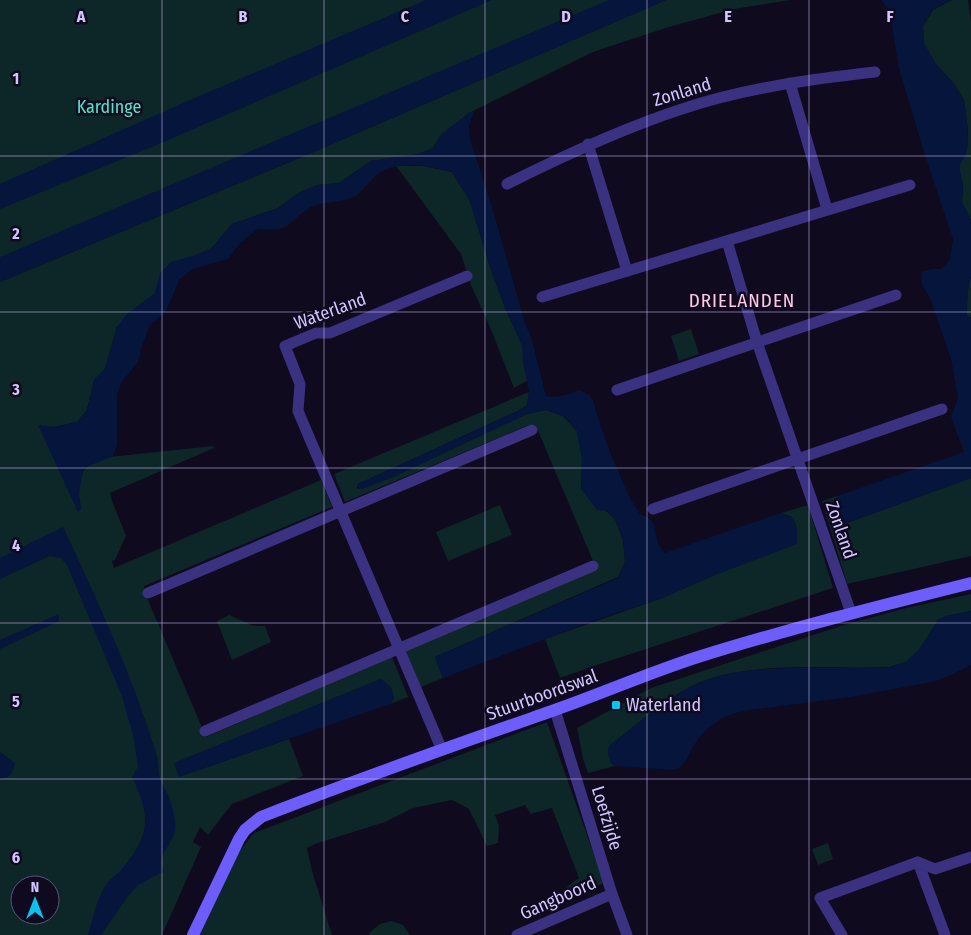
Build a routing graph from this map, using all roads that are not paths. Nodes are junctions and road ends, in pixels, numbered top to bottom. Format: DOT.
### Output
graph roads {
  1 [pos="875,72"];
  2 [pos="790,83"];
  3 [pos="588,144"];
  4 [pos="507,184"];
  5 [pos="910,185"];
  6 [pos="827,209"];
  7 [pos="727,241"];
  8 [pos="627,271"];
  9 [pos="467,276"];
  10 [pos="896,295"];
  11 [pos="542,297"];
  12 [pos="757,342"];
  13 [pos="617,390"];
  14 [pos="942,410"];
  15 [pos="532,430"];
  16 [pos="799,459"];
  17 [pos="652,509"];
  18 [pos="341,511"];
  19 [pos="593,566"];
  20 [pos="971,583"];
  21 [pos="148,592"];
  22 [pos="851,613"];
  23 [pos="400,649"];
  24 [pos="555,710"];
  25 [pos="205,731"];
  26 [pos="442,750"];
  27 [pos="971,857"];
  28 [pos="918,862"];
  29 [pos="612,894"];
  30 [pos="194,935"];
  31 [pos="518,935"];
  32 [pos="627,935"];
  33 [pos="842,935"];
  34 [pos="945,935"];
  1 -- 2 [label="street, Zonland"];
  2 -- 3 [label="street, Zonland"];
  2 -- 6 [label="street"];
  3 -- 4 [label="street, Zonland"];
  3 -- 8 [label="street"];
  5 -- 6 [label="street"];
  6 -- 7 [label="street"];
  7 -- 8 [label="street"];
  7 -- 12 [label="street, Zonland"];
  8 -- 11 [label="street"];
  9 -- 18 [label="street, Waterland"];
  10 -- 12 [label="street"];
  12 -- 13 [label="street"];
  12 -- 16 [label="street, Zonland"];
  14 -- 16 [label="street"];
  15 -- 18 [label="street"];
  16 -- 17 [label="street"];
  16 -- 22 [label="street, Zonland"];
  18 -- 21 [label="street"];
  18 -- 23 [label="street, Waterland"];
  19 -- 23 [label="street"];
  20 -- 22 [label="street, Stuurboordswal"];
  22 -- 24 [label="street, Stuurboordswal"];
  23 -- 25 [label="street"];
  23 -- 26 [label="street, Waterland"];
  24 -- 26 [label="street, Stuurboordswal"];
  24 -- 29 [label="street, Loefzijde"];
  26 -- 30 [label="street, Stuurboordswal"];
  27 -- 28 [label="street"];
  28 -- 33 [label="street"];
  28 -- 34 [label="street"];
  29 -- 31 [label="street, Gangboord"];
  29 -- 32 [label="street, Loefzijde"];
}
